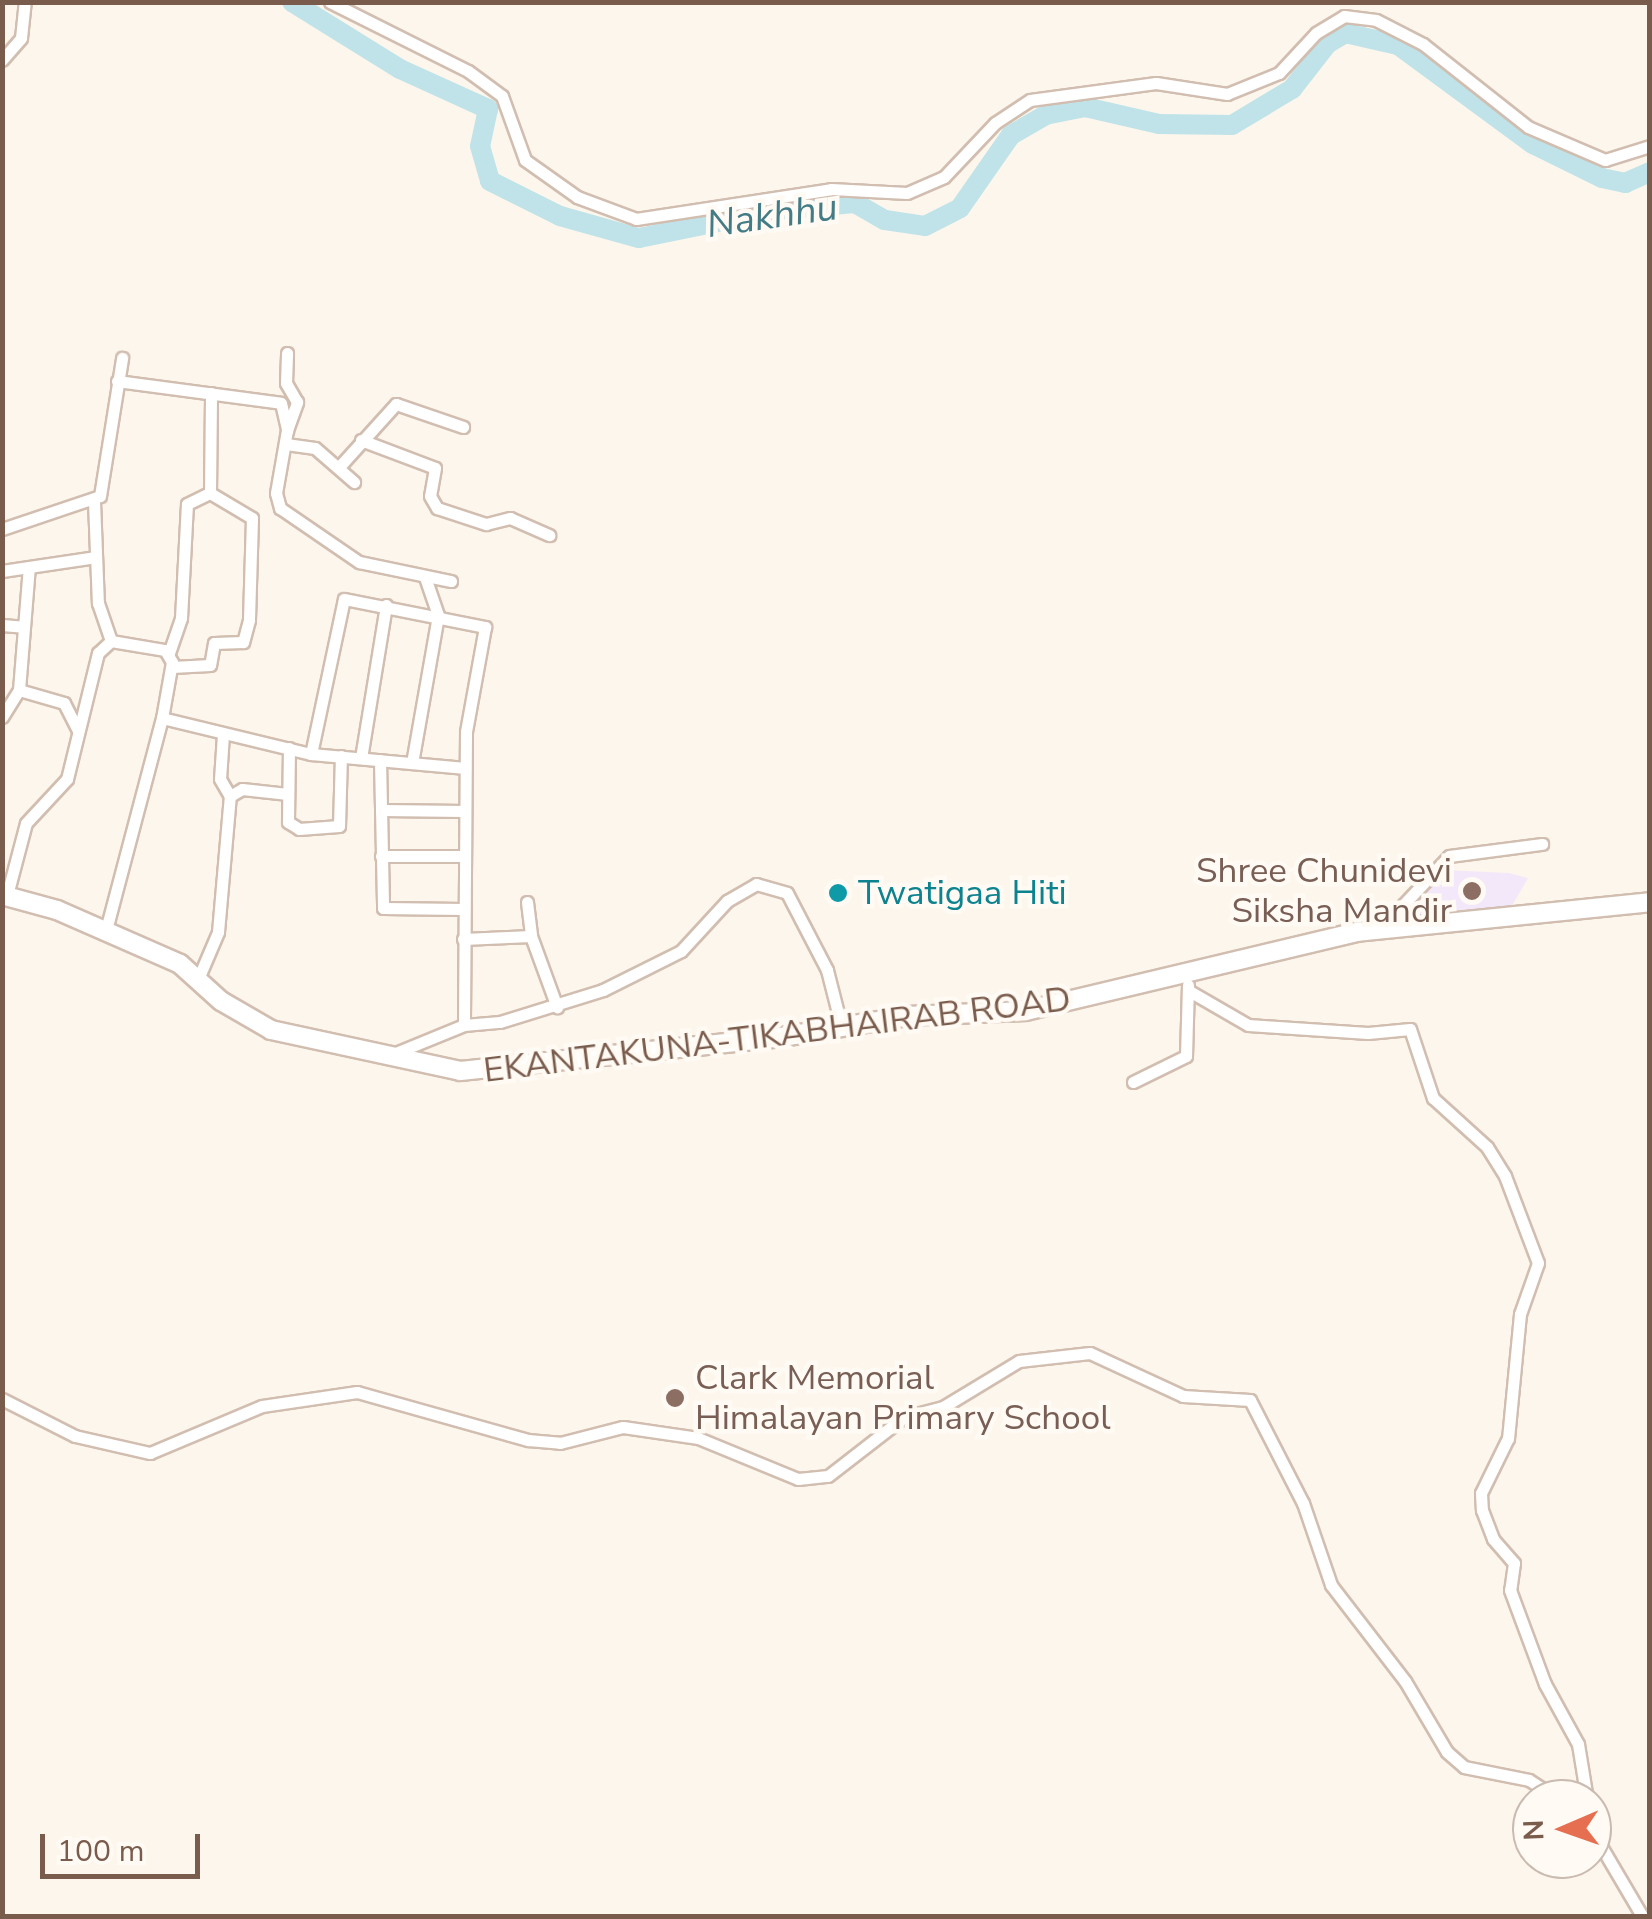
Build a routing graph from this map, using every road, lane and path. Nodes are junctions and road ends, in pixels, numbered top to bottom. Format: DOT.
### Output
graph roads {
  1 [pos="25,2"];
  2 [pos="330,2"];
  3 [pos="2,60"];
  4 [pos="1650,146"];
  5 [pos="287,352"];
  6 [pos="122,358"];
  7 [pos="117,382"];
  8 [pos="211,393"];
  9 [pos="462,427"];
  10 [pos="287,430"];
  11 [pos="362,440"];
  12 [pos="286,444"];
  13 [pos="339,466"];
  14 [pos="354,482"];
  15 [pos="210,494"];
  16 [pos="94,501"];
  17 [pos="2,529"];
  18 [pos="549,535"];
  19 [pos="96,557"];
  20 [pos="29,567"];
  21 [pos="2,572"];
  22 [pos="425,577"];
  23 [pos="451,581"];
  24 [pos="386,605"];
  25 [pos="438,615"];
  26 [pos="2,625"];
  27 [pos="23,627"];
  28 [pos="111,641"];
  29 [pos="170,653"];
  30 [pos="172,667"];
  31 [pos="19,690"];
  32 [pos="2,716"];
  33 [pos="162,718"];
  34 [pos="78,730"];
  35 [pos="222,734"];
  36 [pos="289,748"];
  37 [pos="312,754"];
  38 [pos="341,756"];
  39 [pos="361,758"];
  40 [pos="380,760"];
  41 [pos="412,763"];
  42 [pos="465,768"];
  43 [pos="288,794"];
  44 [pos="230,796"];
  45 [pos="381,810"];
  46 [pos="464,811"];
  47 [pos="1542,844"];
  48 [pos="381,856"];
  49 [pos="464,856"];
  50 [pos="4,895"];
  51 [pos="527,902"];
  52 [pos="1650,902"];
  53 [pos="463,909"];
  54 [pos="1397,926"];
  55 [pos="106,930"];
  56 [pos="531,936"];
  57 [pos="463,939"];
  58 [pos="198,979"];
  59 [pos="1182,983"];
  60 [pos="557,1007"];
  61 [pos="842,1025"];
  62 [pos="464,1026"];
  63 [pos="393,1054"];
  64 [pos="1133,1082"];
  65 [pos="2,1399"];
  66 [pos="1524,1779"];
  67 [pos="1584,1779"];
  68 [pos="1612,1865"];
  69 [pos="1642,1916"];
  1 -- 3 [label="street"];
  2 -- 4 [label="street"];
  5 -- 10 [label="street"];
  6 -- 7 [label="street"];
  7 -- 8 [label="street"];
  7 -- 16 [label="street"];
  8 -- 10 [label="street"];
  8 -- 15 [label="street"];
  9 -- 11 [label="street"];
  10 -- 12 [label="street"];
  11 -- 13 [label="street"];
  11 -- 18 [label="street"];
  12 -- 13 [label="street"];
  12 -- 22 [label="street"];
  13 -- 14 [label="street"];
  15 -- 29 [label="street"];
  15 -- 30 [label="street"];
  16 -- 17 [label="street"];
  16 -- 19 [label="street"];
  19 -- 20 [label="street"];
  19 -- 28 [label="street"];
  20 -- 21 [label="street"];
  20 -- 27 [label="street"];
  22 -- 23 [label="street"];
  22 -- 25 [label="street"];
  24 -- 25 [label="street"];
  24 -- 37 [label="street"];
  24 -- 39 [label="street"];
  25 -- 41 [label="street"];
  25 -- 42 [label="street"];
  26 -- 27 [label="street"];
  27 -- 31 [label="street"];
  28 -- 29 [label="street"];
  28 -- 34 [label="street"];
  29 -- 30 [label="street"];
  30 -- 33 [label="street"];
  31 -- 32 [label="street"];
  31 -- 34 [label="street"];
  33 -- 35 [label="street"];
  33 -- 55 [label="street"];
  34 -- 50 [label="street"];
  35 -- 36 [label="street"];
  35 -- 44 [label="street"];
  36 -- 37 [label="street"];
  36 -- 43 [label="street"];
  37 -- 38 [label="street"];
  38 -- 39 [label="street"];
  38 -- 43 [label="street"];
  39 -- 40 [label="street"];
  40 -- 41 [label="street"];
  40 -- 45 [label="street"];
  41 -- 42 [label="street"];
  42 -- 46 [label="street"];
  43 -- 44 [label="street"];
  44 -- 58 [label="street"];
  45 -- 46 [label="street"];
  45 -- 48 [label="street"];
  46 -- 49 [label="street"];
  47 -- 54 [label="street"];
  48 -- 49 [label="street"];
  48 -- 53 [label="street"];
  49 -- 53 [label="street"];
  50 -- 55 [label="main road, EKANTAKUNA-TIKABHAIRAB ROAD"];
  51 -- 56 [label="street"];
  52 -- 54 [label="main road, EKANTAKUNA-TIKABHAIRAB ROAD"];
  53 -- 57 [label="street"];
  54 -- 59 [label="main road, EKANTAKUNA-TIKABHAIRAB ROAD"];
  55 -- 58 [label="main road, EKANTAKUNA-TIKABHAIRAB ROAD"];
  56 -- 57 [label="street"];
  56 -- 60 [label="street"];
  57 -- 62 [label="street"];
  58 -- 63 [label="main road, EKANTAKUNA-TIKABHAIRAB ROAD"];
  59 -- 61 [label="main road, EKANTAKUNA-TIKABHAIRAB ROAD"];
  59 -- 64 [label="street"];
  59 -- 67 [label="street"];
  60 -- 61 [label="street"];
  60 -- 62 [label="street"];
  61 -- 63 [label="main road, EKANTAKUNA-TIKABHAIRAB ROAD"];
  62 -- 63 [label="street"];
  65 -- 66 [label="street"];
  68 -- 69 [label="street"];
}
